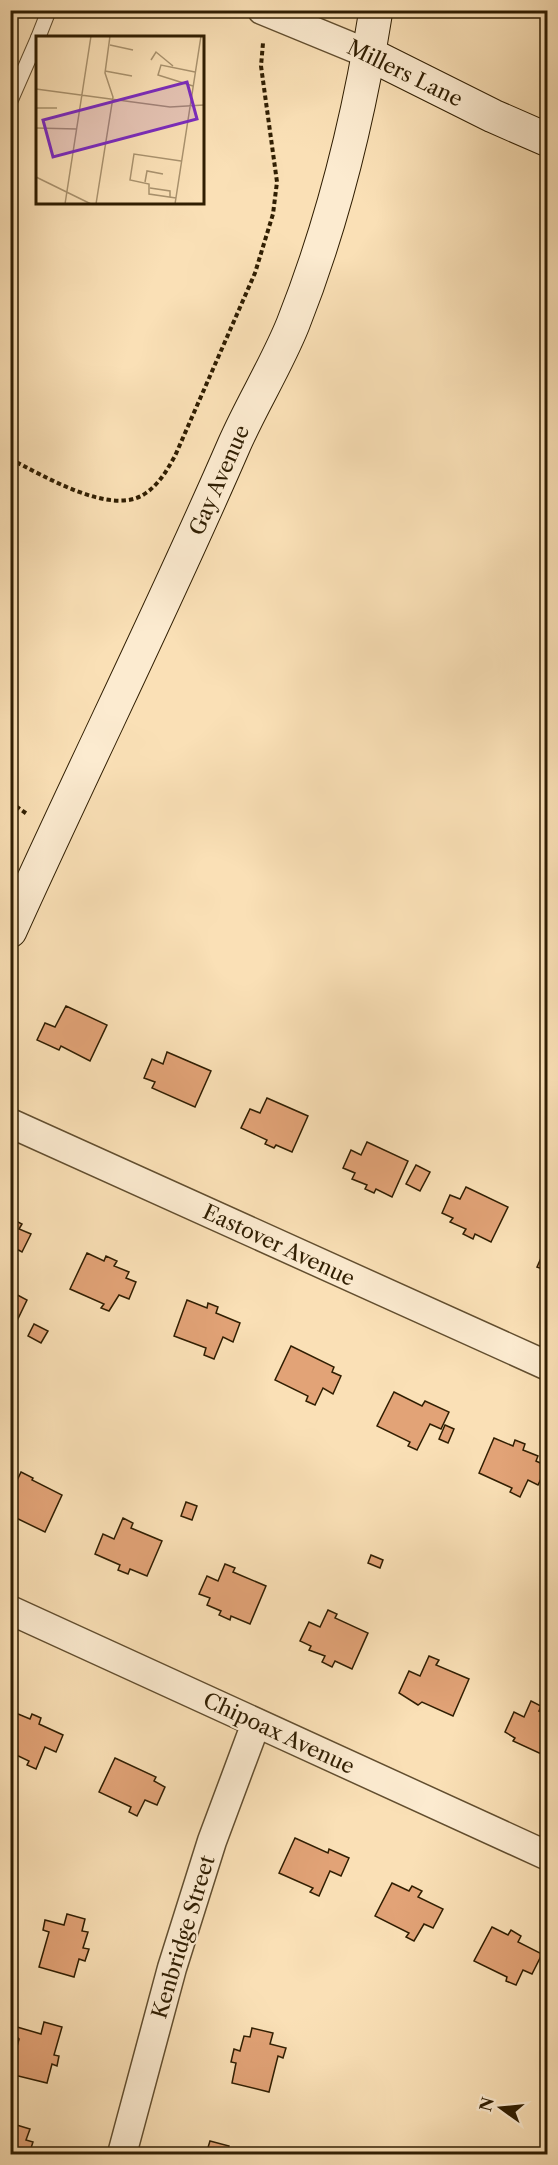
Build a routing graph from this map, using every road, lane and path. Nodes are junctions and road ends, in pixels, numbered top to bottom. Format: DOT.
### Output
graph roads {
  1 [pos="49,10"];
  2 [pos="376,10"];
  3 [pos="264,11"];
  4 [pos="39,36"];
  5 [pos="36,43"];
  6 [pos="369,54"];
  7 [pos="10,102"];
  8 [pos="548,140"];
  9 [pos="10,459"];
  10 [pos="10,932"];
  11 [pos="10,1123"];
  12 [pos="548,1366"];
  13 [pos="10,1610"];
  14 [pos="256,1723"];
  15 [pos="548,1856"];
  16 [pos="122,2154"];
  1 -- 4 [label="lane"];
  2 -- 6 [label="street, Gay Avenue"];
  3 -- 6 [label="street, Millers Lane"];
  3 -- 9 [label="path"];
  5 -- 7 [label="lane"];
  6 -- 8 [label="street, Millers Lane"];
  6 -- 10 [label="street, Gay Avenue"];
  11 -- 12 [label="street, Eastover Avenue"];
  13 -- 14 [label="street, Chipoax Avenue"];
  14 -- 15 [label="street, Chipoax Avenue"];
  14 -- 16 [label="street, Kenbridge Street"];
}
